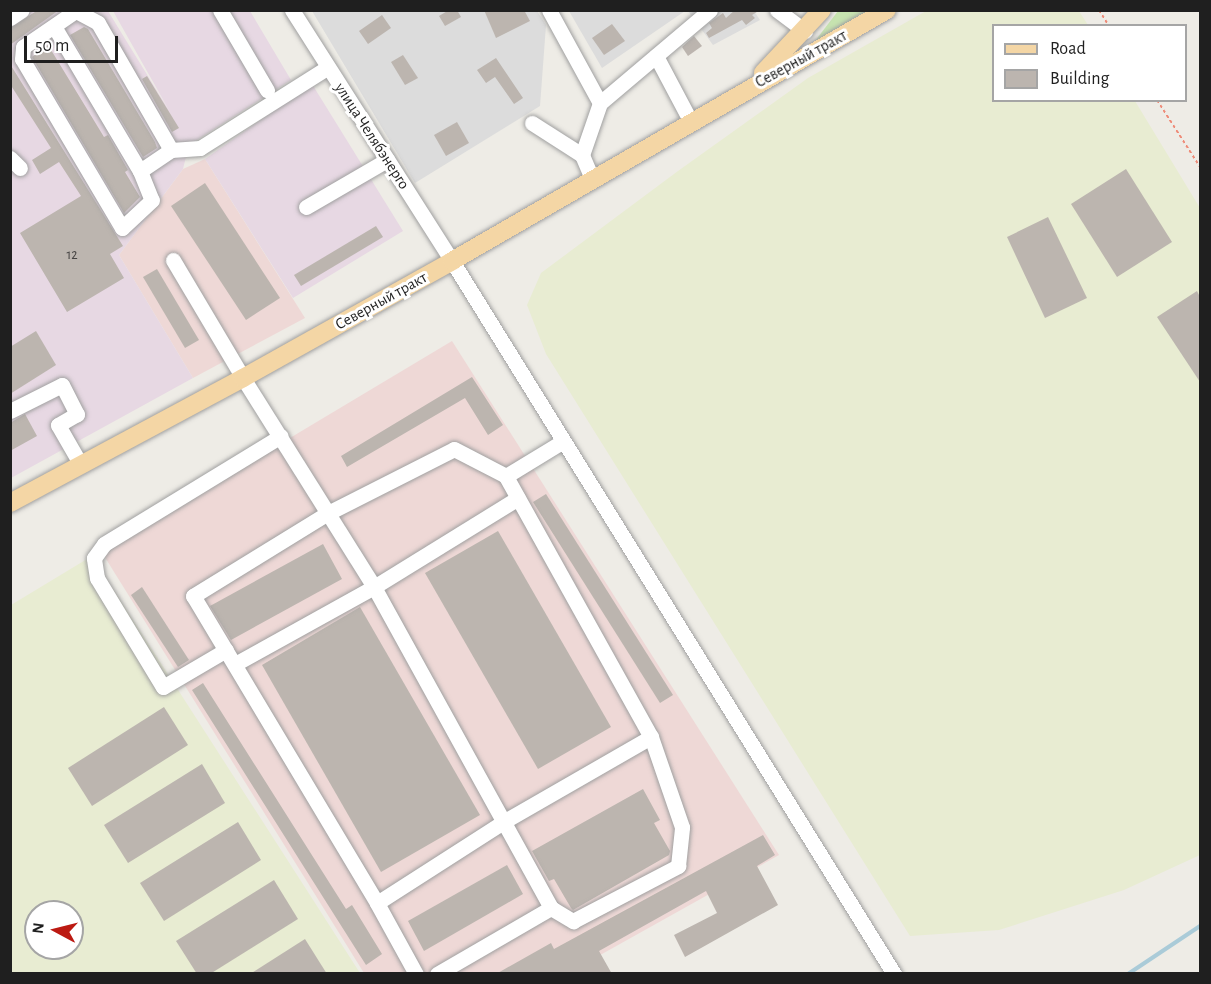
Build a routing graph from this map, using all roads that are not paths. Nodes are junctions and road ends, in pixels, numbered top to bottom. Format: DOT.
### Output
graph roads {
  1 [pos="22,10"];
  2 [pos="220,10"];
  3 [pos="292,10"];
  4 [pos="549,10"];
  5 [pos="710,10"];
  6 [pos="777,10"];
  7 [pos="822,10"];
  8 [pos="887,10"];
  9 [pos="74,11"];
  10 [pos="10,18"];
  11 [pos="55,28"];
  12 [pos="805,31"];
  13 [pos="656,56"];
  14 [pos="328,67"];
  15 [pos="747,89"];
  16 [pos="267,90"];
  17 [pos="600,103"];
  18 [pos="691,122"];
  19 [pos="532,123"];
  20 [pos="171,150"];
  21 [pos="582,155"];
  22 [pos="387,160"];
  23 [pos="140,171"];
  24 [pos="592,178"];
  25 [pos="306,207"];
  26 [pos="173,260"];
  27 [pos="452,261"];
  28 [pos="243,378"];
  29 [pos="10,411"];
  30 [pos="280,436"];
  31 [pos="562,442"];
  32 [pos="81,465"];
  33 [pos="506,476"];
  34 [pos="518,498"];
  35 [pos="10,503"];
  36 [pos="328,513"];
  37 [pos="374,587"];
  38 [pos="226,650"];
  39 [pos="235,664"];
  40 [pos="651,737"];
  41 [pos="503,822"];
  42 [pos="377,903"];
  43 [pos="551,908"];
  44 [pos="416,974"];
  45 [pos="437,974"];
  46 [pos="894,974"];
  1 -- 10 [label="street"];
  2 -- 16 [label="street"];
  3 -- 14 [label="street, улица Челябэнерго"];
  4 -- 17 [label="street"];
  5 -- 13 [label="street"];
  6 -- 12 [label="street"];
  7 -- 12 [label="main road, Северный тракт"];
  8 -- 15 [label="main road, Северный тракт"];
  9 -- 11 [label="street"];
  9 -- 20 [label="street"];
  11 -- 23 [label="street"];
  11 -- 23 [label="street"];
  12 -- 15 [label="main road, Северный тракт"];
  13 -- 17 [label="street"];
  13 -- 18 [label="street"];
  14 -- 20 [label="street"];
  14 -- 22 [label="street, улица Челябэнерго"];
  15 -- 18 [label="main road, Северный тракт"];
  17 -- 21 [label="street"];
  18 -- 24 [label="main road, Северный тракт"];
  19 -- 21 [label="street"];
  20 -- 23 [label="street"];
  21 -- 24 [label="street"];
  22 -- 25 [label="street"];
  22 -- 27 [label="street, улица Челябэнерго"];
  24 -- 27 [label="main road, Северный тракт"];
  26 -- 28 [label="street"];
  27 -- 28 [label="main road, Северный тракт"];
  27 -- 31 [label="street, улица Челябэнерго"];
  28 -- 30 [label="street"];
  28 -- 32 [label="main road, Северный тракт"];
  29 -- 32 [label="street"];
  30 -- 36 [label="street"];
  30 -- 38 [label="street"];
  31 -- 33 [label="street"];
  31 -- 46 [label="street, улица Челябэнерго"];
  32 -- 35 [label="main road, Северный тракт"];
  33 -- 34 [label="street"];
  33 -- 36 [label="street"];
  34 -- 37 [label="street"];
  34 -- 40 [label="street"];
  36 -- 37 [label="street"];
  36 -- 38 [label="street"];
  37 -- 39 [label="street"];
  37 -- 41 [label="street"];
  38 -- 39 [label="street"];
  39 -- 42 [label="street"];
  40 -- 41 [label="street"];
  40 -- 43 [label="street"];
  41 -- 42 [label="street"];
  41 -- 43 [label="street"];
  42 -- 44 [label="street"];
  43 -- 45 [label="street"];
}
